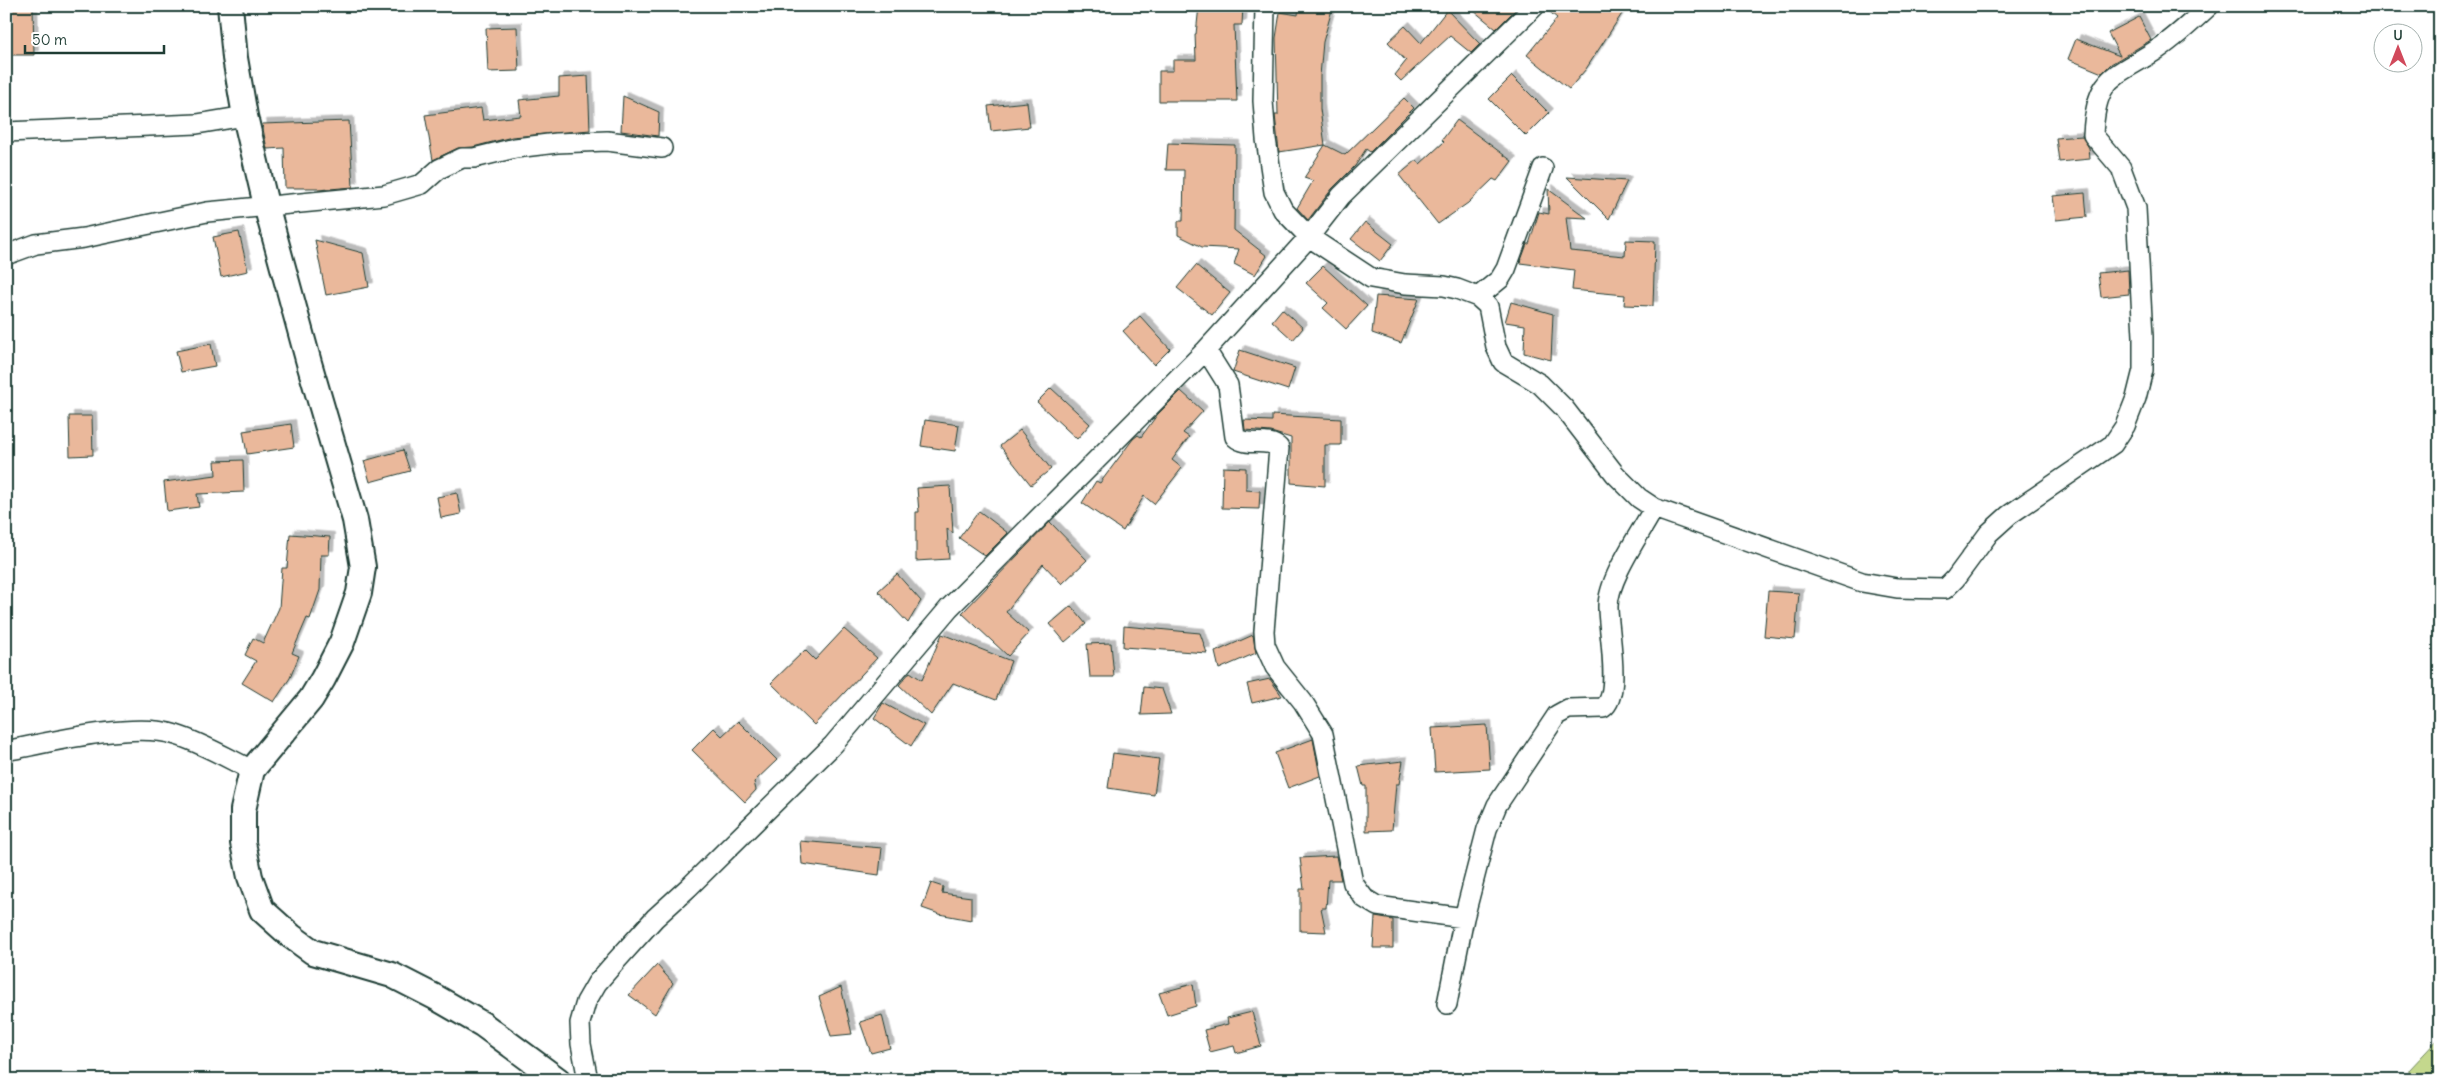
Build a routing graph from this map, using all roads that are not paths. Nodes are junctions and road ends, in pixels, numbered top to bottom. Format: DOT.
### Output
graph roads {
  1 [pos="230,6"];
  2 [pos="1265,6"];
  3 [pos="1535,6"];
  4 [pos="2209,6"];
  5 [pos="246,116"];
  6 [pos="6,132"];
  7 [pos="662,148"];
  8 [pos="1543,168"];
  9 [pos="266,205"];
  10 [pos="1309,237"];
  11 [pos="6,255"];
  12 [pos="1478,297"];
  13 [pos="1206,350"];
  14 [pos="1654,508"];
  15 [pos="6,751"];
  16 [pos="252,770"];
  17 [pos="1464,918"];
  18 [pos="1447,1004"];
  19 [pos="558,1080"];
  20 [pos="588,1080"];
  1 -- 5 [label="main road"];
  2 -- 10 [label="street"];
  3 -- 10 [label="street"];
  4 -- 14 [label="street"];
  5 -- 6 [label="street"];
  5 -- 9 [label="main road"];
  7 -- 9 [label="street"];
  8 -- 12 [label="street"];
  9 -- 11 [label="street"];
  9 -- 16 [label="main road"];
  10 -- 12 [label="street"];
  10 -- 13 [label="street"];
  12 -- 14 [label="street"];
  13 -- 17 [label="street"];
  13 -- 20 [label="street"];
  14 -- 17 [label="street"];
  15 -- 16 [label="street"];
  16 -- 19 [label="main road"];
  17 -- 18 [label="street"];
}
